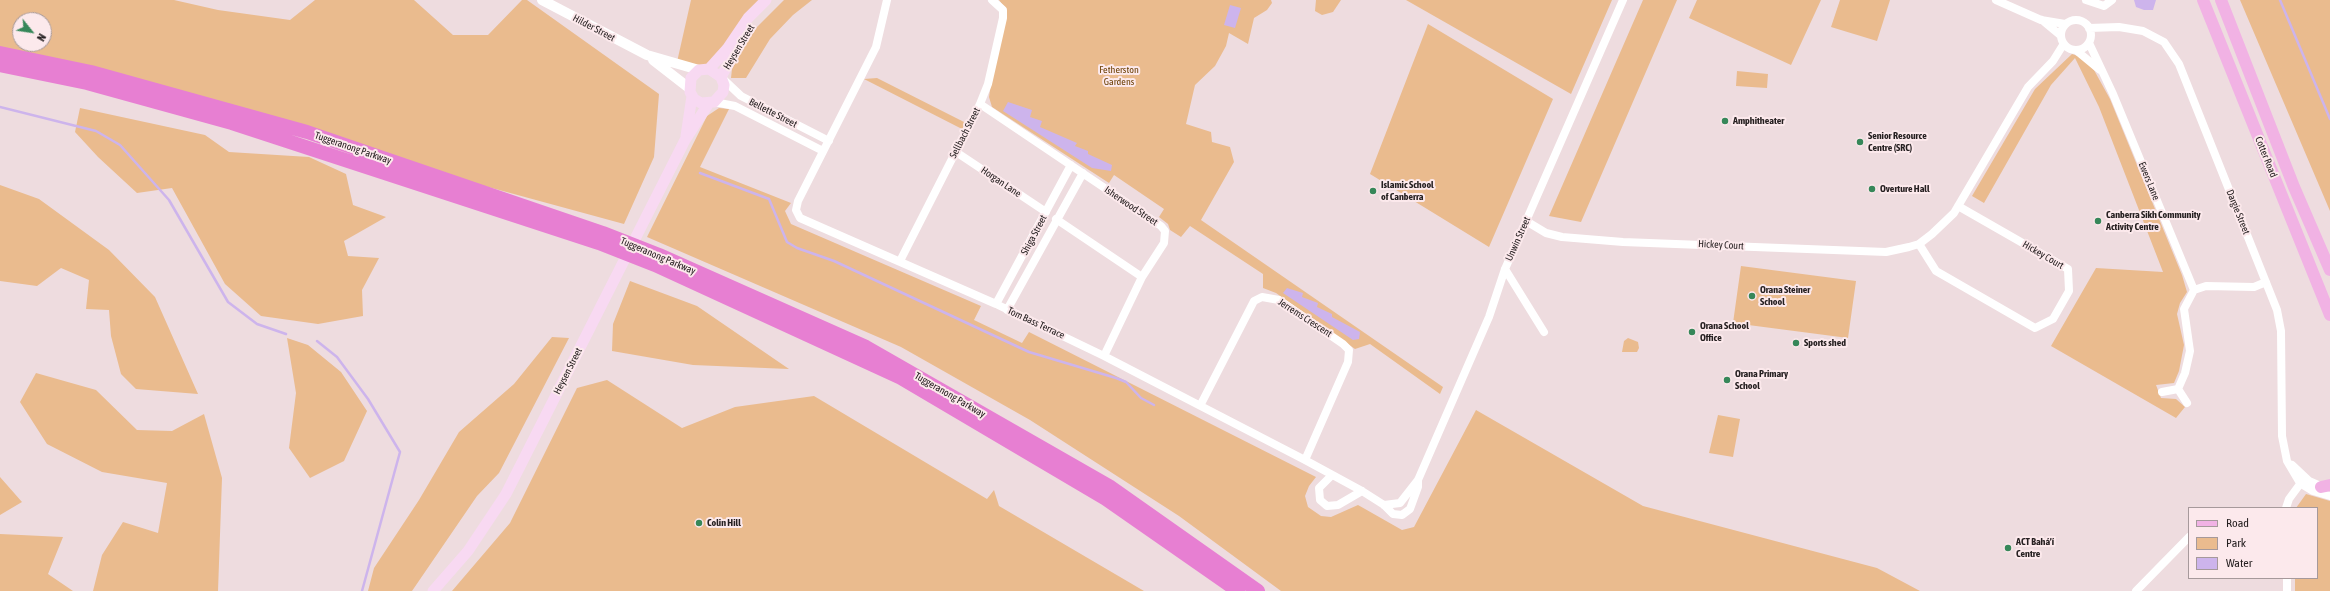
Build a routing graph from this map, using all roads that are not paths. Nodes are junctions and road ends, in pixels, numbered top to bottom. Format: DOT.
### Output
graph roads {
  1 [pos="542,0"];
  2 [pos="766,0"];
  3 [pos="774,0"];
  4 [pos="887,0"];
  5 [pos="992,0"];
  6 [pos="1623,0"];
  7 [pos="1996,0"];
  8 [pos="2086,0"];
  9 [pos="2112,0"];
  10 [pos="2203,0"];
  11 [pos="2221,0"];
  12 [pos="2009,3"];
  13 [pos="2041,20"];
  14 [pos="2065,24"];
  15 [pos="2089,28"];
  16 [pos="2104,29"];
  17 [pos="2060,35"];
  18 [pos="2090,40"];
  19 [pos="2070,48"];
  20 [pos="0,53"];
  21 [pos="647,55"];
  22 [pos="0,65"];
  23 [pos="704,70"];
  24 [pos="2102,72"];
  25 [pos="722,78"];
  26 [pos="690,92"];
  27 [pos="712,103"];
  28 [pos="980,104"];
  29 [pos="685,140"];
  30 [pos="829,141"];
  31 [pos="823,152"];
  32 [pos="956,152"];
  33 [pos="1071,165"];
  34 [pos="1082,173"];
  35 [pos="1958,206"];
  36 [pos="1046,212"];
  37 [pos="1056,219"];
  38 [pos="1526,221"];
  39 [pos="601,238"];
  40 [pos="1920,244"];
  41 [pos="657,260"];
  42 [pos="900,262"];
  43 [pos="1504,269"];
  44 [pos="2330,270"];
  45 [pos="1142,277"];
  46 [pos="2266,282"];
  47 [pos="2194,290"];
  48 [pos="996,304"];
  49 [pos="1007,310"];
  50 [pos="2330,315"];
  51 [pos="1544,332"];
  52 [pos="1104,356"];
  53 [pos="2178,389"];
  54 [pos="2162,392"];
  55 [pos="2187,403"];
  56 [pos="1202,404"];
  57 [pos="1305,460"];
  58 [pos="1332,475"];
  59 [pos="1418,480"];
  60 [pos="2302,480"];
  61 [pos="2328,489"];
  62 [pos="1362,491"];
  63 [pos="1384,504"];
  64 [pos="2286,507"];
  65 [pos="2188,538"];
  66 [pos="2287,579"];
  67 [pos="433,591"];
  68 [pos="1238,591"];
  69 [pos="1258,591"];
  70 [pos="2136,591"];
  71 [pos="2287,591"];
  1 -- 21 [label="street, Hilder Street"];
  2 -- 23 [label="main road, Heysen Street"];
  3 -- 25 [label="main road, Heysen Street"];
  4 -- 30 [label="street"];
  5 -- 28 [label="street, Sellbach Street"];
  6 -- 38 [label="street, Unwin Street"];
  7 -- 12 [label="street"];
  8 -- 9 [label="street"];
  10 -- 50 [label="main road, Cotter Road"];
  11 -- 44 [label="main road, Cotter Road"];
  12 -- 13 [label="street"];
  13 -- 14 [label="street"];
  13 -- 17 [label="street"];
  14 -- 15 [label="street"];
  14 -- 17 [label="street"];
  15 -- 16 [label="street, Dargie Street"];
  15 -- 18 [label="street"];
  16 -- 18 [label="street"];
  16 -- 46 [label="street, Dargie Street"];
  17 -- 19 [label="street"];
  18 -- 19 [label="street"];
  18 -- 24 [label="street, Ewers Lane"];
  19 -- 24 [label="street, Ewers Lane"];
  19 -- 35 [label="street"];
  20 -- 39 [label="highway, Tuggeranong Parkway"];
  21 -- 23 [label="street, Hilder Street"];
  21 -- 26 [label="street, Hilder Street"];
  22 -- 39 [label="highway, Tuggeranong Parkway"];
  23 -- 25 [label="main road, Heysen Street"];
  23 -- 26 [label="main road, Heysen Street"];
  24 -- 47 [label="street, Ewers Lane"];
  25 -- 27 [label="main road, Heysen Street"];
  25 -- 30 [label="street, Bellette Street"];
  26 -- 27 [label="main road"];
  26 -- 29 [label="main road, Heysen Street"];
  27 -- 29 [label="main road, Heysen Street"];
  27 -- 31 [label="street, Bellette Street"];
  28 -- 32 [label="street, Sellbach Street"];
  28 -- 33 [label="street, Isherwood Street"];
  29 -- 67 [label="main road, Heysen Street"];
  30 -- 31 [label="street"];
  31 -- 42 [label="street, Tom Bass Terrace"];
  32 -- 36 [label="street, Horgan Lane"];
  32 -- 42 [label="street, Sellbach Street"];
  33 -- 34 [label="street, Isherwood Street"];
  33 -- 36 [label="street, Shiga Street"];
  34 -- 37 [label="street, Shiga Street"];
  34 -- 45 [label="street, Isherwood Street"];
  35 -- 40 [label="street, Hickey Court"];
  35 -- 40 [label="street, Hickey Court"];
  36 -- 48 [label="street, Shiga Street"];
  37 -- 45 [label="street"];
  37 -- 49 [label="street, Shiga Street"];
  38 -- 40 [label="street, Hickey Court"];
  38 -- 43 [label="street, Unwin Street"];
  39 -- 41 [label="highway, Tuggeranong Parkway"];
  41 -- 68 [label="highway, Tuggeranong Parkway"];
  41 -- 69 [label="highway, Tuggeranong Parkway"];
  42 -- 48 [label="street, Tom Bass Terrace"];
  43 -- 51 [label="street"];
  43 -- 59 [label="street, Unwin Street"];
  45 -- 52 [label="street, Isherwood Street"];
  46 -- 47 [label="street"];
  46 -- 60 [label="street, Dargie Street"];
  47 -- 53 [label="street"];
  48 -- 49 [label="street, Tom Bass Terrace"];
  49 -- 52 [label="street, Tom Bass Terrace"];
  52 -- 56 [label="street, Tom Bass Terrace"];
  53 -- 54 [label="street"];
  53 -- 55 [label="street"];
  56 -- 57 [label="street, Tom Bass Terrace"];
  56 -- 57 [label="street, Jerrems Crescent"];
  57 -- 58 [label="street, Tom Bass Terrace"];
  58 -- 62 [label="street, Tom Bass Terrace"];
  58 -- 62 [label="street"];
  59 -- 63 [label="street, Unwin Street"];
  59 -- 63 [label="street, Unwin Street"];
  60 -- 61 [label="street, Dargie Street"];
  60 -- 61 [label="street, Dargie Street"];
  60 -- 64 [label="street"];
  62 -- 63 [label="street, Tom Bass Terrace"];
  65 -- 70 [label="street"];
  66 -- 71 [label="street"];
}
